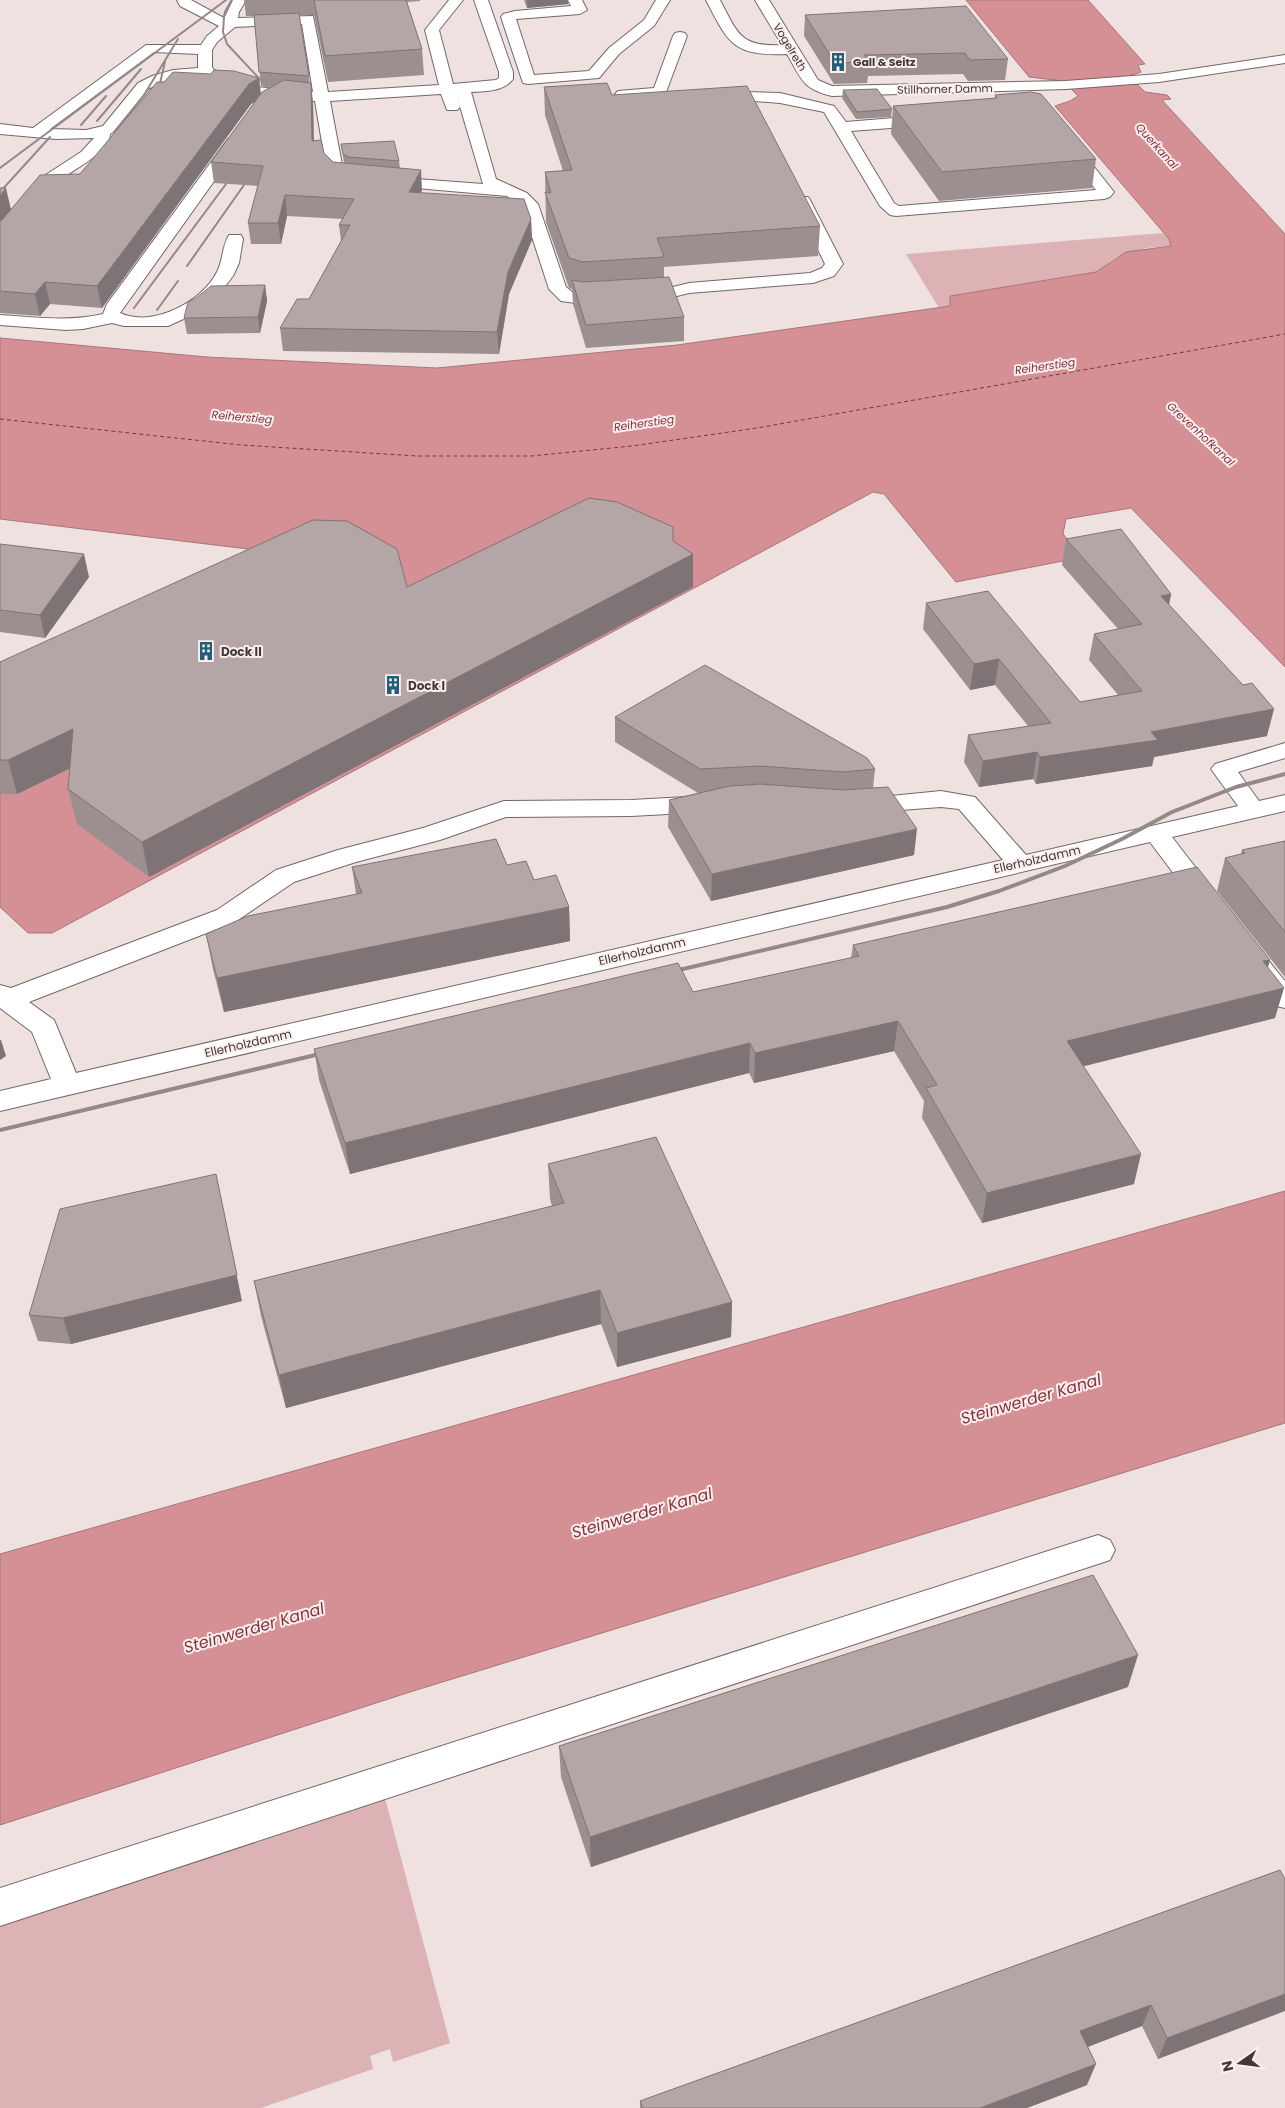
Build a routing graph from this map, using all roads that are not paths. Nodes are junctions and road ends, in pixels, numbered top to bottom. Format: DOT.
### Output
graph roads {
  1 [pos="184,0"];
  2 [pos="456,0"];
  3 [pos="481,0"];
  4 [pos="575,0"];
  5 [pos="713,0"];
  6 [pos="762,0"];
  7 [pos="238,2"];
  8 [pos="662,3"];
  9 [pos="231,23"];
  10 [pos="680,36"];
  11 [pos="792,49"];
  12 [pos="206,50"];
  13 [pos="1285,59"];
  14 [pos="209,73"];
  15 [pos="112,77"];
  16 [pos="152,81"];
  17 [pos="501,83"];
  18 [pos="1045,86"];
  19 [pos="820,88"];
  20 [pos="454,89"];
  21 [pos="515,92"];
  22 [pos="660,92"];
  23 [pos="678,92"];
  24 [pos="607,95"];
  25 [pos="322,97"];
  26 [pos="991,102"];
  27 [pos="829,110"];
  28 [pos="757,113"];
  29 [pos="942,116"];
  30 [pos="841,127"];
  31 [pos="0,129"];
  32 [pos="38,132"];
  33 [pos="102,132"];
  34 [pos="1058,132"];
  35 [pos="241,133"];
  36 [pos="468,162"];
  37 [pos="793,182"];
  38 [pos="497,186"];
  39 [pos="464,188"];
  40 [pos="0,236"];
  41 [pos="235,239"];
  42 [pos="113,317"];
  43 [pos="0,320"];
  44 [pos="1285,750"];
  45 [pos="1285,802"];
  46 [pos="724,803"];
  47 [pos="841,807"];
  48 [pos="1253,810"];
  49 [pos="1155,832"];
  50 [pos="1019,863"];
  51 [pos="1220,917"];
  52 [pos="1244,947"];
  53 [pos="4,997"];
  54 [pos="1285,999"];
  55 [pos="67,1085"];
  56 [pos="0,1100"];
  57 [pos="1098,1550"];
  58 [pos="0,1907"];
  1 -- 9 [label="street"];
  2 -- 20 [label="street"];
  3 -- 17 [label="street"];
  4 -- 8 [label="street"];
  5 -- 11 [label="street"];
  6 -- 11 [label="street, Vogelreth"];
  7 -- 9 [label="street"];
  9 -- 12 [label="street"];
  9 -- 25 [label="street"];
  10 -- 22 [label="street"];
  11 -- 19 [label="street, Vogelreth"];
  12 -- 14 [label="street"];
  12 -- 15 [label="street"];
  13 -- 18 [label="street, Stillhorner Damm"];
  14 -- 16 [label="street"];
  14 -- 25 [label="street"];
  15 -- 16 [label="street"];
  15 -- 32 [label="street"];
  16 -- 33 [label="street"];
  17 -- 20 [label="street"];
  17 -- 21 [label="street"];
  18 -- 19 [label="street, Stillhorner Damm"];
  18 -- 26 [label="street"];
  19 -- 27 [label="street, Vogelreth"];
  20 -- 25 [label="street"];
  20 -- 36 [label="street"];
  20 -- 38 [label="street"];
  22 -- 23 [label="street"];
  22 -- 24 [label="street"];
  25 -- 39 [label="street"];
  27 -- 28 [label="street"];
  27 -- 30 [label="street, Vogelreth"];
  29 -- 30 [label="street"];
  30 -- 34 [label="street, Vogelreth"];
  31 -- 32 [label="street"];
  32 -- 33 [label="street"];
  33 -- 40 [label="street"];
  35 -- 42 [label="street"];
  36 -- 38 [label="street"];
  36 -- 39 [label="street"];
  37 -- 38 [label="street"];
  38 -- 39 [label="street"];
  41 -- 42 [label="street"];
  42 -- 43 [label="street"];
  44 -- 48 [label="street"];
  45 -- 48 [label="street, Ellerholzdamm"];
  46 -- 53 [label="street"];
  47 -- 50 [label="street"];
  48 -- 49 [label="street, Ellerholzdamm"];
  49 -- 50 [label="street, Ellerholzdamm"];
  49 -- 51 [label="street"];
  50 -- 55 [label="street, Ellerholzdamm"];
  52 -- 54 [label="street"];
  53 -- 55 [label="street"];
  55 -- 56 [label="street, Ellerholzdamm"];
  57 -- 58 [label="street"];
}
